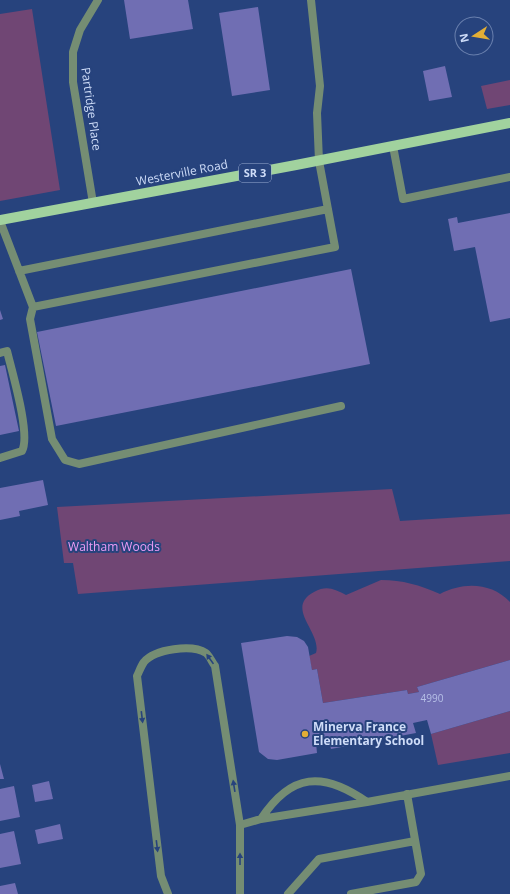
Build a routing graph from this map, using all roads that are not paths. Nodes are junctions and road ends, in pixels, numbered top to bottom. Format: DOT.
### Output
graph roads {
  1 [pos="98,0"];
  2 [pos="311,0"];
  3 [pos="510,123"];
  4 [pos="393,146"];
  5 [pos="319,161"];
  6 [pos="510,177"];
  7 [pos="93,203"];
  8 [pos="328,209"];
  9 [pos="0,221"];
  10 [pos="19,271"];
  11 [pos="33,307"];
  12 [pos="0,352"];
  13 [pos="341,406"];
  14 [pos="0,458"];
  15 [pos="510,776"];
  16 [pos="407,794"];
  17 [pos="367,802"];
  18 [pos="261,819"];
  19 [pos="240,825"];
  20 [pos="415,842"];
  21 [pos="168,894"];
  22 [pos="240,894"];
  23 [pos="288,894"];
  24 [pos="351,894"];
  1 -- 7 [label="street, Partridge Place"];
  2 -- 5 [label="street"];
  3 -- 4 [label="main road, Westerville Road / SR 3"];
  4 -- 5 [label="main road, Westerville Road / SR 3"];
  4 -- 6 [label="street"];
  5 -- 7 [label="main road, Westerville Road / SR 3"];
  5 -- 8 [label="street"];
  7 -- 9 [label="main road, Westerville Road / SR 3"];
  8 -- 10 [label="street"];
  8 -- 11 [label="street"];
  9 -- 10 [label="street"];
  10 -- 11 [label="street"];
  11 -- 13 [label="street"];
  12 -- 14 [label="street"];
  15 -- 16 [label="street"];
  16 -- 17 [label="street"];
  16 -- 20 [label="street"];
  17 -- 18 [label="street"];
  17 -- 18 [label="street"];
  18 -- 19 [label="street"];
  19 -- 21 [label="street, one-way"];
  22 -- 19 [label="street, one-way"];
  20 -- 23 [label="street"];
  20 -- 24 [label="street"];
}
